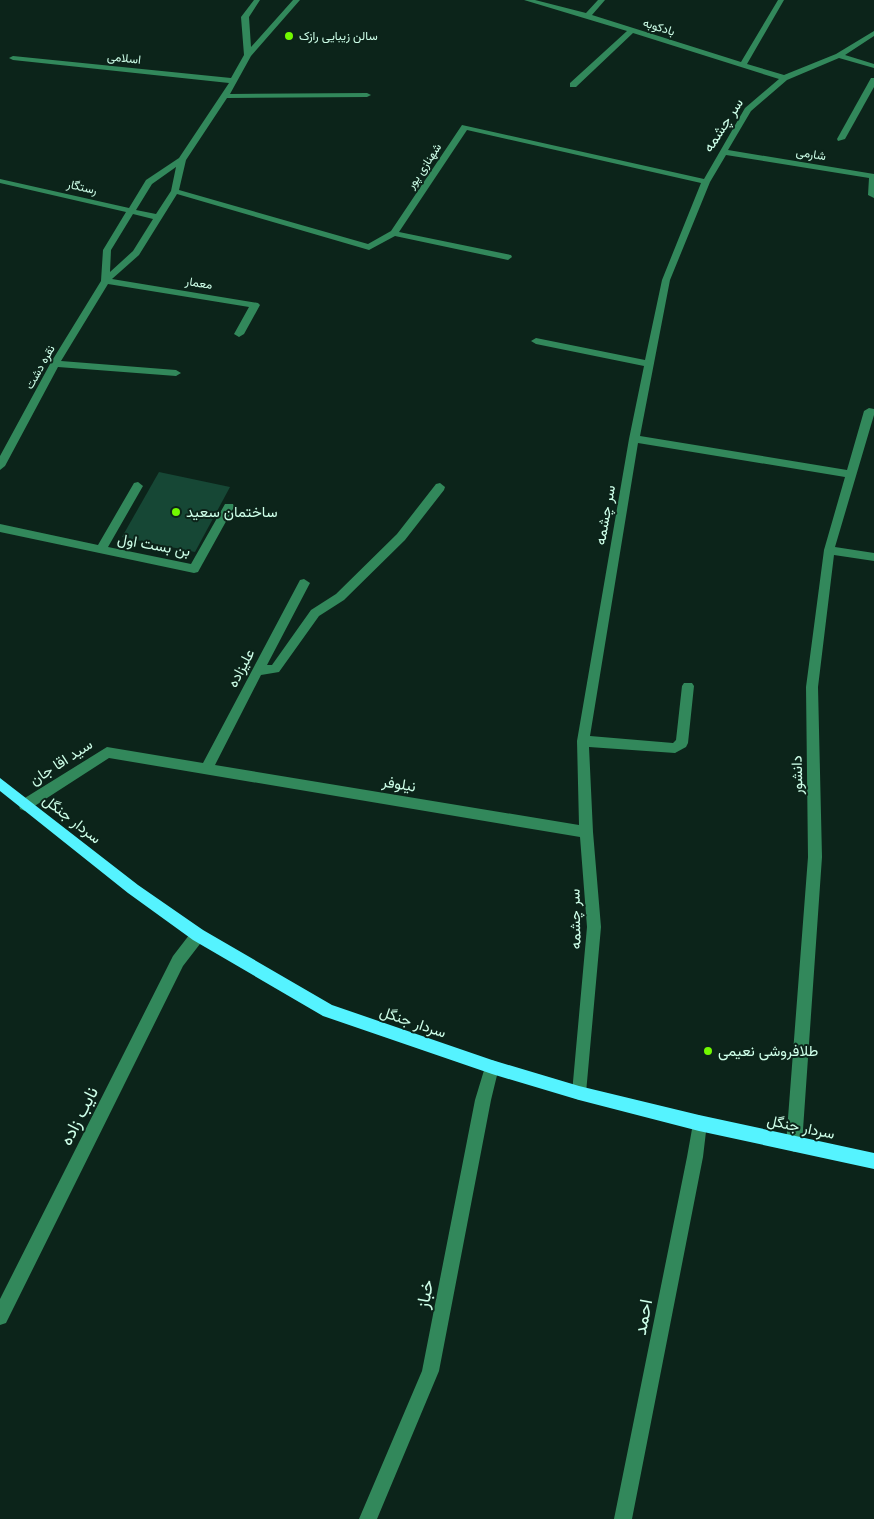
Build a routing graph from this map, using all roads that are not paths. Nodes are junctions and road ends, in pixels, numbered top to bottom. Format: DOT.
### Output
graph roads {
  1 [pos="257,0"];
  2 [pos="297,0"];
  3 [pos="527,0"];
  4 [pos="602,0"];
  5 [pos="781,0"];
  6 [pos="588,16"];
  7 [pos="632,30"];
  8 [pos="874,33"];
  9 [pos="248,55"];
  10 [pos="838,56"];
  11 [pos="13,58"];
  12 [pos="743,65"];
  13 [pos="874,66"];
  14 [pos="784,78"];
  15 [pos="874,80"];
  16 [pos="234,81"];
  17 [pos="573,85"];
  18 [pos="367,95"];
  19 [pos="225,96"];
  20 [pos="841,139"];
  21 [pos="724,152"];
  22 [pos="182,160"];
  23 [pos="0,181"];
  24 [pos="706,182"];
  25 [pos="174,191"];
  26 [pos="874,196"];
  27 [pos="131,211"];
  28 [pos="158,217"];
  29 [pos="394,233"];
  30 [pos="508,257"];
  31 [pos="105,281"];
  32 [pos="238,334"];
  33 [pos="536,341"];
  34 [pos="55,364"];
  35 [pos="649,364"];
  36 [pos="176,373"];
  37 [pos="872,411"];
  38 [pos="634,439"];
  39 [pos="0,466"];
  40 [pos="851,474"];
  41 [pos="138,486"];
  42 [pos="440,487"];
  43 [pos="229,507"];
  44 [pos="0,528"];
  45 [pos="100,550"];
  46 [pos="829,550"];
  47 [pos="874,557"];
  48 [pos="304,583"];
  49 [pos="258,671"];
  50 [pos="688,686"];
  51 [pos="583,741"];
  52 [pos="206,769"];
  53 [pos="0,784"];
  54 [pos="25,805"];
  55 [pos="586,832"];
  56 [pos="198,935"];
  57 [pos="492,1067"];
  58 [pos="579,1093"];
  59 [pos="699,1123"];
  60 [pos="794,1144"];
  61 [pos="874,1161"];
  62 [pos="0,1317"];
  63 [pos="368,1519"];
  64 [pos="623,1519"];
  1 -- 9 [label="street"];
  2 -- 9 [label="street, نقره دشت"];
  3 -- 6 [label="street, بادکوبه"];
  4 -- 6 [label="street"];
  5 -- 12 [label="street"];
  6 -- 7 [label="street, بادکوبه"];
  7 -- 12 [label="street, بادکوبه"];
  7 -- 17 [label="street"];
  8 -- 10 [label="street, سر چشمه"];
  9 -- 16 [label="street, نقره دشت"];
  10 -- 13 [label="street"];
  10 -- 14 [label="street, سر چشمه"];
  11 -- 16 [label="street, اسلامی"];
  12 -- 14 [label="street, بادکوبه"];
  14 -- 21 [label="street, سر چشمه"];
  15 -- 20 [label="street"];
  16 -- 19 [label="street, نقره دشت"];
  18 -- 19 [label="street"];
  19 -- 22 [label="street, نقره دشت"];
  21 -- 24 [label="street, سر چشمه"];
  21 -- 26 [label="street, شارمی"];
  22 -- 25 [label="street, نقره دشت"];
  22 -- 27 [label="street, نقره دشت"];
  23 -- 27 [label="street, رستگار"];
  24 -- 29 [label="street, شهنازی پور"];
  24 -- 35 [label="street, سر چشمه"];
  25 -- 28 [label="street, نقره دشت"];
  25 -- 29 [label="street, شهنازی پور"];
  27 -- 28 [label="street, رستگار"];
  27 -- 31 [label="street, نقره دشت"];
  28 -- 31 [label="street, نقره دشت"];
  29 -- 30 [label="street"];
  31 -- 32 [label="street, معمار"];
  31 -- 34 [label="street, نقره دشت"];
  33 -- 35 [label="street"];
  34 -- 36 [label="street"];
  34 -- 39 [label="street, نقره دشت"];
  35 -- 38 [label="street, سر چشمه"];
  37 -- 40 [label="street, دانشور"];
  38 -- 40 [label="street"];
  38 -- 51 [label="street, سر چشمه"];
  40 -- 46 [label="street, دانشور"];
  41 -- 45 [label="street, بن بست اول"];
  42 -- 49 [label="street"];
  43 -- 45 [label="street, بن بست اول"];
  44 -- 45 [label="street, بن بست اول"];
  46 -- 47 [label="street"];
  46 -- 60 [label="street, دانشور"];
  48 -- 49 [label="street, علیزاده"];
  49 -- 52 [label="street, علیزاده"];
  50 -- 51 [label="street"];
  51 -- 55 [label="street, سر چشمه"];
  52 -- 54 [label="street, سید اقا جان"];
  52 -- 55 [label="street, نیلوفر"];
  53 -- 54 [label="main road, سردار جنگل"];
  54 -- 56 [label="main road, سردار جنگل"];
  55 -- 58 [label="street, سر چشمه"];
  56 -- 57 [label="main road, سردار جنگل"];
  56 -- 62 [label="street, نایب زاده"];
  57 -- 58 [label="main road, سردار جنگل"];
  57 -- 63 [label="street, خباز"];
  58 -- 59 [label="main road, سردار جنگل"];
  59 -- 60 [label="main road, سردار جنگل"];
  59 -- 64 [label="street, احمد"];
  60 -- 61 [label="main road, سردار جنگل"];
}
